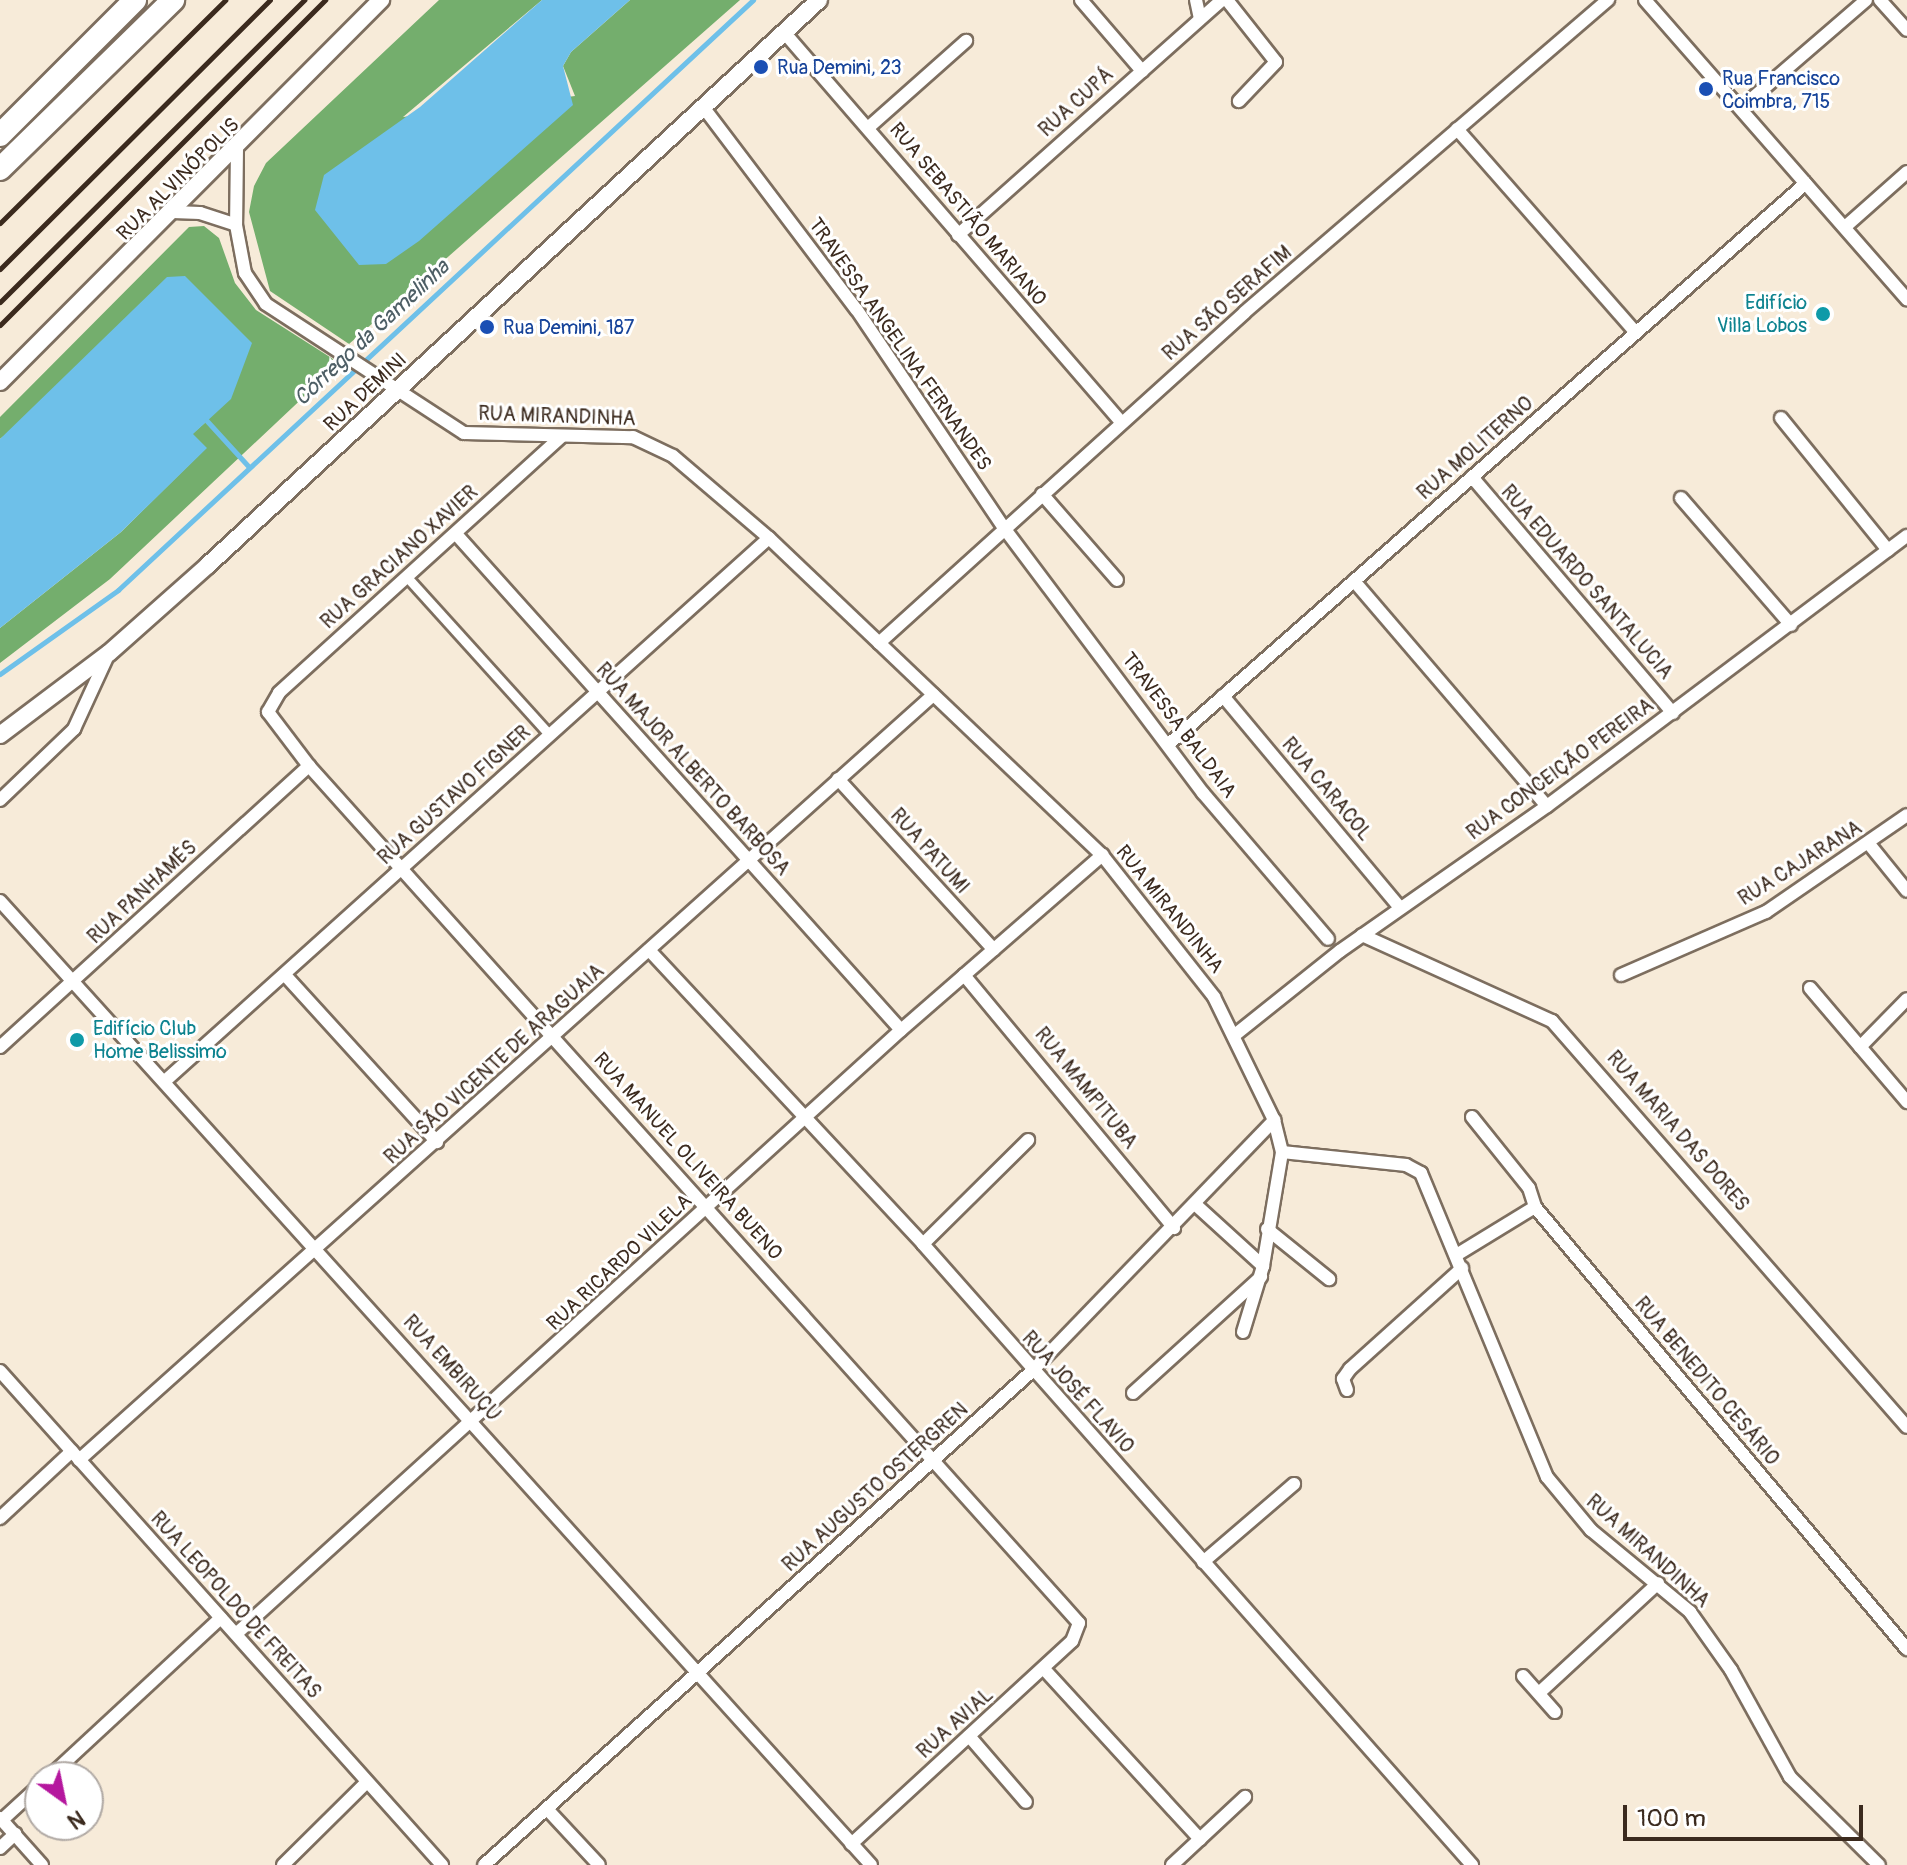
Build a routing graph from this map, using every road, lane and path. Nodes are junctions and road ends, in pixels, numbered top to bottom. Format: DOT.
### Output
graph roads {
  1 [pos="135,0"];
  2 [pos="173,0"];
  3 [pos="381,0"];
  4 [pos="819,0"];
  5 [pos="1081,0"];
  6 [pos="1196,0"];
  7 [pos="1224,0"];
  8 [pos="1608,0"];
  9 [pos="1645,0"];
  10 [pos="1866,0"];
  11 [pos="1880,0"];
  12 [pos="1200,19"];
  13 [pos="1907,30"];
  14 [pos="783,31"];
  15 [pos="966,41"];
  16 [pos="1142,71"];
  17 [pos="1239,101"];
  18 [pos="704,108"];
  19 [pos="1741,108"];
  20 [pos="869,127"];
  21 [pos="1457,129"];
  22 [pos="0,135"];
  23 [pos="237,148"];
  24 [pos="0,169"];
  25 [pos="1907,172"];
  26 [pos="1806,183"];
  27 [pos="173,212"];
  28 [pos="236,225"];
  29 [pos="1845,227"];
  30 [pos="958,235"];
  31 [pos="1907,299"];
  32 [pos="1636,333"];
  33 [pos="0,382"];
  34 [pos="399,388"];
  35 [pos="1781,418"];
  36 [pos="1122,423"];
  37 [pos="562,436"];
  38 [pos="1472,477"];
  39 [pos="1042,494"];
  40 [pos="1681,498"];
  41 [pos="1004,528"];
  42 [pos="456,534"];
  43 [pos="1907,536"];
  44 [pos="769,538"];
  45 [pos="1888,550"];
  46 [pos="407,577"];
  47 [pos="1117,580"];
  48 [pos="1354,581"];
  49 [pos="1791,625"];
  50 [pos="879,643"];
  51 [pos="109,653"];
  52 [pos="597,693"];
  53 [pos="933,695"];
  54 [pos="1223,696"];
  55 [pos="268,712"];
  56 [pos="1673,713"];
  57 [pos="0,735"];
  58 [pos="550,735"];
  59 [pos="1170,743"];
  60 [pos="309,766"];
  61 [pos="838,779"];
  62 [pos="0,800"];
  63 [pos="1547,806"];
  64 [pos="1907,815"];
  65 [pos="1869,844"];
  66 [pos="1102,855"];
  67 [pos="748,859"];
  68 [pos="402,868"];
  69 [pos="1907,891"];
  70 [pos="0,901"];
  71 [pos="1400,908"];
  72 [pos="1362,935"];
  73 [pos="1328,939"];
  74 [pos="649,950"];
  75 [pos="994,950"];
  76 [pos="285,975"];
  77 [pos="964,975"];
  78 [pos="1621,975"];
  79 [pos="74,981"];
  80 [pos="1810,988"];
  81 [pos="1907,999"];
  82 [pos="901,1030"];
  83 [pos="1236,1034"];
  84 [pos="555,1037"];
  85 [pos="0,1047"];
  86 [pos="1860,1047"];
  87 [pos="165,1081"];
  88 [pos="1907,1102"];
  89 [pos="807,1116"];
  90 [pos="1472,1117"];
  91 [pos="1274,1120"];
  92 [pos="1028,1140"];
  93 [pos="437,1142"];
  94 [pos="1282,1152"];
  95 [pos="1196,1205"];
  96 [pos="1535,1207"];
  97 [pos="707,1208"];
  98 [pos="1174,1228"];
  99 [pos="1267,1229"];
  100 [pos="923,1244"];
  101 [pos="318,1249"];
  102 [pos="1458,1254"];
  103 [pos="1462,1268"];
  104 [pos="1262,1271"];
  105 [pos="1329,1279"];
  106 [pos="1243,1332"];
  107 [pos="0,1371"];
  108 [pos="1032,1371"];
  109 [pos="1347,1390"];
  110 [pos="1133,1393"];
  111 [pos="474,1422"];
  112 [pos="1907,1427"];
  113 [pos="76,1456"];
  114 [pos="936,1460"];
  115 [pos="1294,1484"];
  116 [pos="0,1518"];
  117 [pos="1203,1562"];
  118 [pos="1658,1583"];
  119 [pos="221,1618"];
  120 [pos="1080,1627"];
  121 [pos="236,1634"];
  122 [pos="1907,1649"];
  123 [pos="1044,1669"];
  124 [pos="698,1675"];
  125 [pos="1523,1676"];
  126 [pos="1539,1693"];
  127 [pos="1555,1712"];
  128 [pos="969,1736"];
  129 [pos="66,1761"];
  130 [pos="367,1782"];
  131 [pos="1245,1797"];
  132 [pos="24,1799"];
  133 [pos="1026,1802"];
  134 [pos="547,1809"];
  135 [pos="1,1819"];
  136 [pos="15,1834"];
  137 [pos="1200,1839"];
  138 [pos="851,1844"];
  139 [pos="0,1848"];
  140 [pos="42,1865"];
  141 [pos="283,1865"];
  142 [pos="442,1865"];
  143 [pos="484,1865"];
  144 [pos="599,1865"];
  145 [pos="871,1865"];
  146 [pos="1172,1865"];
  147 [pos="1472,1865"];
  148 [pos="1879,1865"];
  1 -- 22 [label="highway"];
  2 -- 24 [label="highway"];
  3 -- 23 [label="street, RUA ALVINÓPOLIS"];
  4 -- 14 [label="street, RUA DEMINI"];
  5 -- 16 [label="street"];
  6 -- 12 [label="street"];
  7 -- 12 [label="street, RUA CUPÁ"];
  7 -- 17 [label="street"];
  8 -- 21 [label="street, RUA SÃO SERAFIM"];
  9 -- 19 [label="street"];
  10 -- 19 [label="street"];
  11 -- 13 [label="street"];
  12 -- 16 [label="street, RUA CUPÁ"];
  14 -- 18 [label="street, RUA DEMINI"];
  14 -- 20 [label="street, RUA SEBASTIÃO MARIANO"];
  15 -- 20 [label="street"];
  16 -- 30 [label="street, RUA CUPÁ"];
  18 -- 34 [label="street, RUA DEMINI"];
  18 -- 41 [label="street, TRAVESSA ANGELINA FERNANDES"];
  19 -- 26 [label="street"];
  20 -- 30 [label="street, RUA SEBASTIÃO MARIANO"];
  21 -- 32 [label="street"];
  21 -- 36 [label="street, RUA SÃO SERAFIM"];
  23 -- 27 [label="street, RUA ALVINÓPOLIS"];
  23 -- 28 [label="street, RUA MIRANDINHA"];
  25 -- 29 [label="street"];
  26 -- 29 [label="street"];
  26 -- 32 [label="street, RUA MOLITERNO"];
  27 -- 28 [label="street"];
  27 -- 33 [label="street, RUA ALVINÓPOLIS"];
  28 -- 34 [label="street, RUA MIRANDINHA"];
  29 -- 31 [label="street"];
  30 -- 36 [label="street, RUA SEBASTIÃO MARIANO"];
  32 -- 38 [label="street, RUA MOLITERNO"];
  34 -- 37 [label="street, RUA MIRANDINHA"];
  34 -- 51 [label="street, RUA DEMINI"];
  35 -- 45 [label="street"];
  36 -- 39 [label="street, RUA SÃO SERAFIM"];
  37 -- 42 [label="street, RUA GRACIANO XAVIER"];
  37 -- 44 [label="street, RUA MIRANDINHA"];
  38 -- 48 [label="street, RUA MOLITERNO"];
  38 -- 56 [label="street, RUA EDUARDO SANTALUCIA"];
  39 -- 41 [label="street, RUA SÃO SERAFIM"];
  39 -- 47 [label="street"];
  40 -- 49 [label="street"];
  41 -- 50 [label="street, RUA SÃO SERAFIM"];
  41 -- 59 [label="street, TRAVESSA BALDAIA"];
  42 -- 46 [label="street, RUA GRACIANO XAVIER"];
  42 -- 52 [label="street, RUA MAJOR ALBERTO BARBOSA"];
  43 -- 45 [label="street, RUA CONCEIÇÃO PEREIRA"];
  44 -- 50 [label="street, RUA MIRANDINHA"];
  44 -- 52 [label="street, RUA GUSTAVO FIGNER"];
  45 -- 49 [label="street, RUA CONCEIÇÃO PEREIRA"];
  46 -- 55 [label="street, RUA GRACIANO XAVIER"];
  46 -- 58 [label="street"];
  48 -- 54 [label="street, RUA MOLITERNO"];
  48 -- 63 [label="street"];
  49 -- 56 [label="street, RUA CONCEIÇÃO PEREIRA"];
  50 -- 53 [label="street, RUA MIRANDINHA"];
  51 -- 57 [label="street"];
  51 -- 62 [label="street, RUA DEMINI"];
  52 -- 58 [label="street, RUA GUSTAVO FIGNER"];
  52 -- 67 [label="street, RUA MAJOR ALBERTO BARBOSA"];
  53 -- 61 [label="street, RUA SÃO VICENTE DE ARAGUAIA"];
  53 -- 66 [label="street, RUA MIRANDINHA"];
  54 -- 59 [label="street, RUA MOLITERNO"];
  54 -- 71 [label="street, RUA CARACOL"];
  55 -- 60 [label="street, RUA MANUEL OLIVEIRA BUENO"];
  56 -- 63 [label="street, RUA CONCEIÇÃO PEREIRA"];
  58 -- 68 [label="street, RUA GUSTAVO FIGNER"];
  59 -- 73 [label="street, TRAVESSA BALDAIA"];
  60 -- 68 [label="street, RUA MANUEL OLIVEIRA BUENO"];
  60 -- 79 [label="street, RUA PANHAMÉS"];
  61 -- 67 [label="street, RUA SÃO VICENTE DE ARAGUAIA"];
  61 -- 75 [label="street, RUA PATUMI"];
  63 -- 71 [label="street, RUA CONCEIÇÃO PEREIRA"];
  64 -- 65 [label="street, RUA CAJARANA"];
  65 -- 69 [label="street"];
  65 -- 78 [label="street, RUA CAJARANA"];
  66 -- 75 [label="street, RUA RICARDO VILELA"];
  66 -- 83 [label="street, RUA MIRANDINHA"];
  67 -- 74 [label="street, RUA SÃO VICENTE DE ARAGUAIA"];
  67 -- 82 [label="street, RUA MAJOR ALBERTO BARBOSA"];
  68 -- 76 [label="street, RUA GUSTAVO FIGNER"];
  68 -- 84 [label="street, RUA MANUEL OLIVEIRA BUENO"];
  70 -- 79 [label="street, RUA EMBIRUÇU"];
  71 -- 72 [label="street, RUA CONCEIÇÃO PEREIRA"];
  72 -- 83 [label="street, RUA CONCEIÇÃO PEREIRA"];
  72 -- 112 [label="street, RUA MARIA DAS DORES"];
  74 -- 84 [label="street, RUA SÃO VICENTE DE ARAGUAIA"];
  74 -- 89 [label="street, RUA JOSÉ FLAVIO"];
  75 -- 77 [label="street, RUA RICARDO VILELA"];
  76 -- 87 [label="street, RUA GUSTAVO FIGNER"];
  76 -- 93 [label="street"];
  77 -- 82 [label="street, RUA RICARDO VILELA"];
  77 -- 98 [label="street, RUA MAMPITUBA"];
  79 -- 85 [label="street, RUA PANHAMÉS"];
  79 -- 87 [label="street, RUA EMBIRUÇU"];
  80 -- 86 [label="street"];
  81 -- 86 [label="street"];
  82 -- 89 [label="street, RUA RICARDO VILELA"];
  83 -- 91 [label="street, RUA MIRANDINHA"];
  84 -- 93 [label="street, RUA SÃO VICENTE DE ARAGUAIA"];
  84 -- 97 [label="street, RUA MANUEL OLIVEIRA BUENO"];
  86 -- 88 [label="street"];
  87 -- 101 [label="street, RUA EMBIRUÇU"];
  89 -- 97 [label="street, RUA RICARDO VILELA"];
  89 -- 100 [label="street, RUA JOSÉ FLAVIO"];
  90 -- 96 [label="street, RUA BENEDITO CESÁRIO"];
  91 -- 94 [label="street, RUA MIRANDINHA"];
  91 -- 95 [label="street, RUA AUGUSTO OSTERGREN"];
  92 -- 100 [label="street"];
  93 -- 101 [label="street, RUA SÃO VICENTE DE ARAGUAIA"];
  94 -- 99 [label="street"];
  94 -- 102 [label="street, RUA MIRANDINHA"];
  95 -- 98 [label="street, RUA AUGUSTO OSTERGREN"];
  95 -- 104 [label="street"];
  96 -- 102 [label="street"];
  96 -- 122 [label="street, RUA BENEDITO CESÁRIO"];
  97 -- 111 [label="street, RUA RICARDO VILELA"];
  97 -- 114 [label="street, RUA MANUEL OLIVEIRA BUENO"];
  98 -- 108 [label="street, RUA AUGUSTO OSTERGREN"];
  99 -- 104 [label="street"];
  99 -- 105 [label="street"];
  100 -- 108 [label="street, RUA JOSÉ FLAVIO"];
  101 -- 111 [label="street, RUA EMBIRUÇU"];
  101 -- 113 [label="street, RUA SÃO VICENTE DE ARAGUAIA"];
  102 -- 103 [label="street, RUA MIRANDINHA"];
  103 -- 109 [label="street"];
  103 -- 118 [label="street, RUA MIRANDINHA"];
  104 -- 106 [label="street"];
  104 -- 110 [label="street"];
  107 -- 113 [label="street, RUA LEOPOLDO DE FREITAS"];
  108 -- 114 [label="street, RUA AUGUSTO OSTERGREN"];
  108 -- 117 [label="street, RUA JOSÉ FLAVIO"];
  111 -- 121 [label="street, RUA RICARDO VILELA"];
  111 -- 124 [label="street, RUA EMBIRUÇU"];
  113 -- 116 [label="street, RUA SÃO VICENTE DE ARAGUAIA"];
  113 -- 119 [label="street, RUA LEOPOLDO DE FREITAS"];
  114 -- 120 [label="street, RUA MANUEL OLIVEIRA BUENO"];
  114 -- 124 [label="street, RUA AUGUSTO OSTERGREN"];
  115 -- 117 [label="street"];
  117 -- 147 [label="street, RUA JOSÉ FLAVIO"];
  118 -- 126 [label="street"];
  118 -- 148 [label="street, RUA MIRANDINHA"];
  119 -- 121 [label="street, RUA LEOPOLDO DE FREITAS"];
  119 -- 129 [label="street"];
  120 -- 123 [label="street, RUA AVIAL"];
  121 -- 130 [label="street, RUA LEOPOLDO DE FREITAS"];
  123 -- 128 [label="street, RUA AVIAL"];
  123 -- 137 [label="street"];
  124 -- 134 [label="street, RUA AUGUSTO OSTERGREN"];
  124 -- 138 [label="street, RUA EMBIRUÇU"];
  125 -- 126 [label="street"];
  126 -- 127 [label="street"];
  128 -- 133 [label="street"];
  128 -- 138 [label="street, RUA AVIAL"];
  130 -- 141 [label="street"];
  130 -- 142 [label="street, RUA LEOPOLDO DE FREITAS"];
  131 -- 137 [label="street"];
  132 -- 135 [label="street"];
  134 -- 143 [label="street, RUA AUGUSTO OSTERGREN"];
  134 -- 144 [label="street"];
  135 -- 136 [label="street"];
  136 -- 139 [label="street"];
  136 -- 140 [label="street"];
  137 -- 146 [label="street"];
  138 -- 145 [label="street, RUA EMBIRUÇU"];
}
